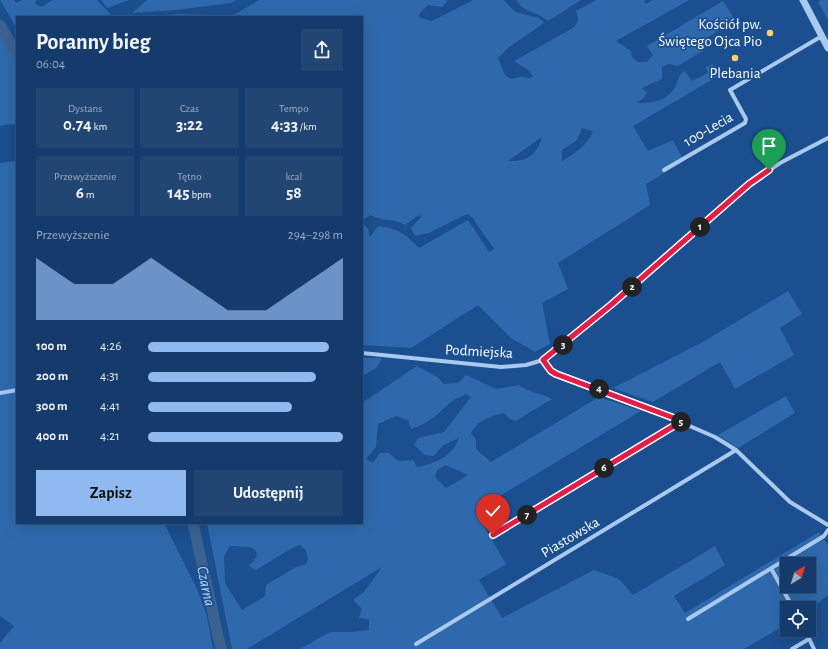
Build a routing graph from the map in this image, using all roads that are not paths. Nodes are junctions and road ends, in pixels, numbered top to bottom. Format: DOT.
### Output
graph roads {
  1 [pos="803,0"];
  2 [pos="822,36"];
  3 [pos="828,48"];
  4 [pos="828,138"];
  5 [pos="664,170"];
  6 [pos="363,353"];
  7 [pos="543,360"];
  8 [pos="16,390"];
  9 [pos="0,393"];
  10 [pos="682,421"];
  11 [pos="736,450"];
  12 [pos="828,525"];
  13 [pos="828,530"];
  14 [pos="493,535"];
  15 [pos="772,570"];
  16 [pos="789,601"];
  17 [pos="688,620"];
  18 [pos="809,639"];
  19 [pos="416,644"];
  20 [pos="792,649"];
  21 [pos="814,649"];
  1 -- 2 [label="street"];
  2 -- 3 [label="street"];
  2 -- 5 [label="street, 100-Lecia"];
  4 -- 7 [label="street, Podmiejska"];
  6 -- 7 [label="street, Podmiejska"];
  7 -- 10 [label="street"];
  8 -- 9 [label="street"];
  10 -- 11 [label="street"];
  10 -- 14 [label="street"];
  11 -- 12 [label="street"];
  11 -- 19 [label="street, Piastowska"];
  13 -- 15 [label="street"];
  15 -- 16 [label="street"];
  15 -- 17 [label="street"];
  18 -- 20 [label="street"];
  18 -- 21 [label="street"];
}
